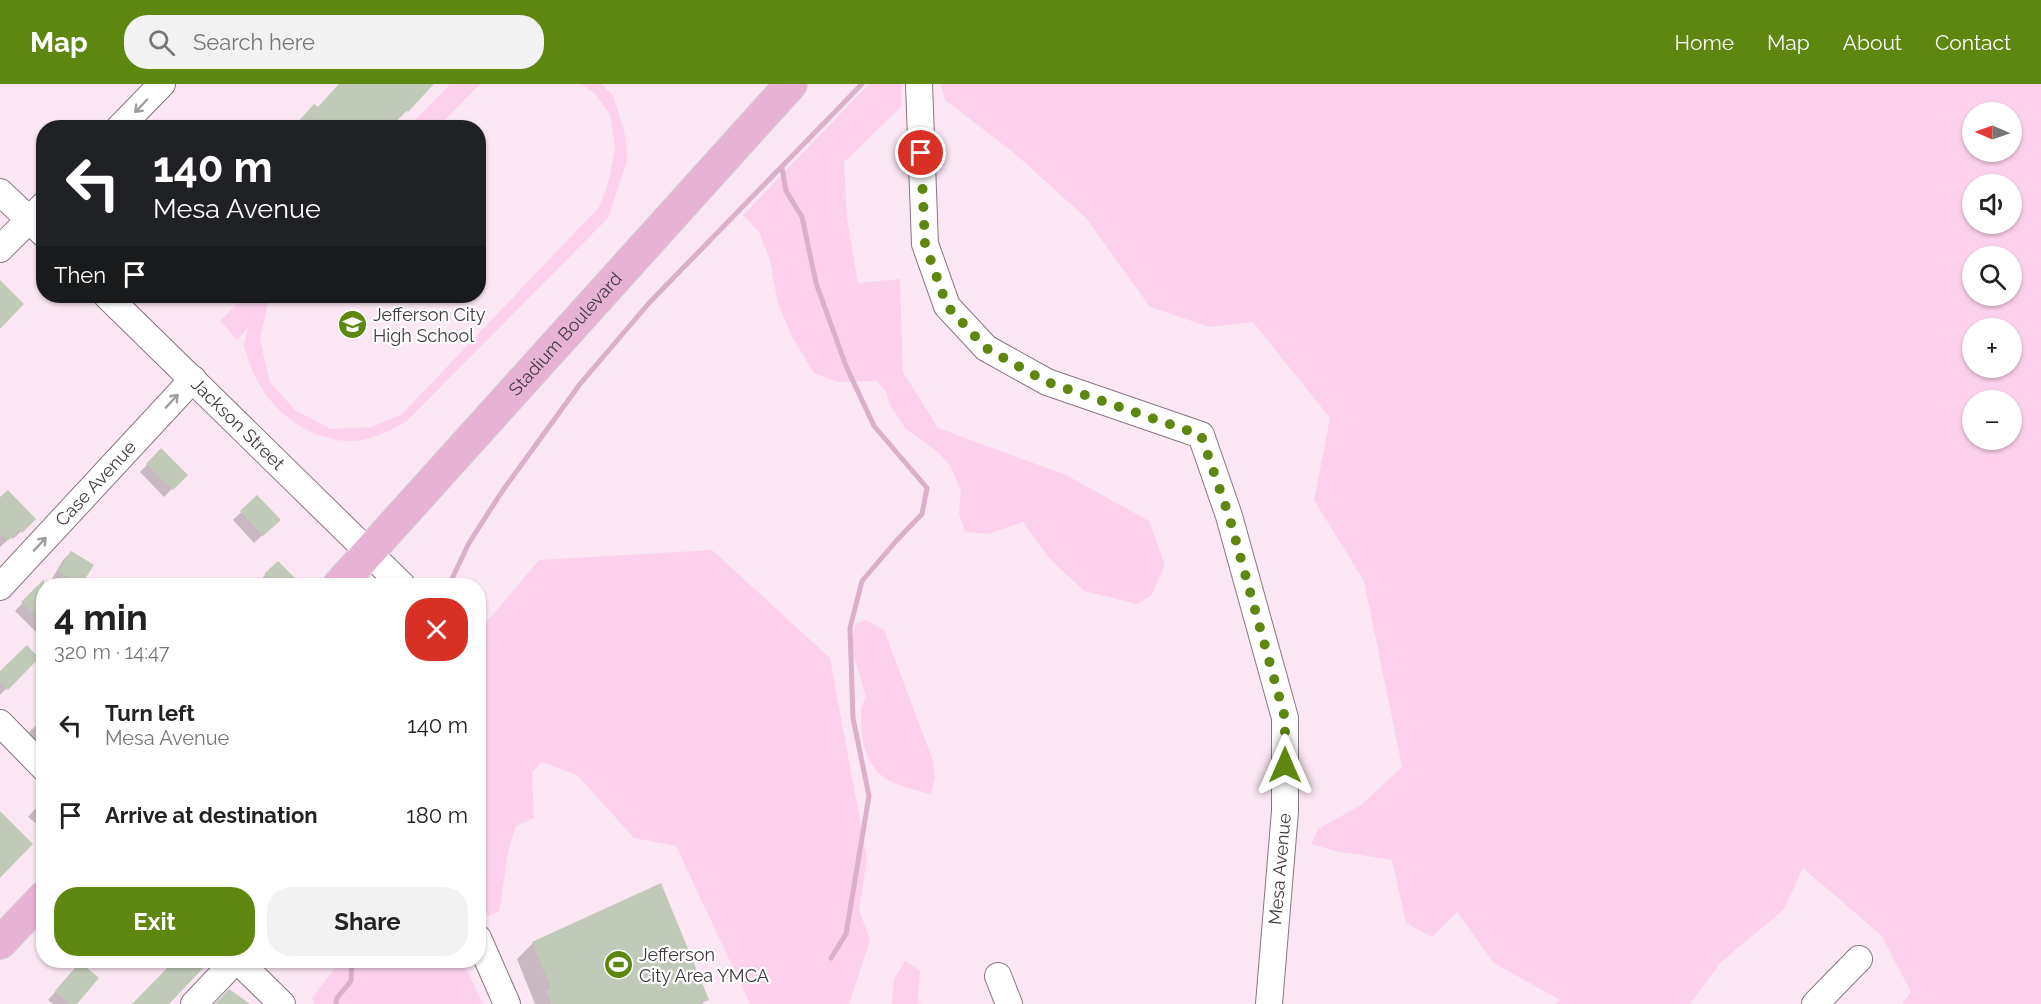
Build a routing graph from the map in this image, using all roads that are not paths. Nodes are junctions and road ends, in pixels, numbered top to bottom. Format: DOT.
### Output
graph roads {
  1 [pos="162,84"];
  2 [pos="791,84"];
  3 [pos="919,84"];
  4 [pos="127,120"];
  5 [pos="0,192"];
  6 [pos="36,217"];
  7 [pos="36,221"];
  8 [pos="0,249"];
  9 [pos="114,303"];
  10 [pos="193,379"];
  11 [pos="370,552"];
  12 [pos="346,578"];
  13 [pos="395,578"];
  14 [pos="0,587"];
  15 [pos="0,723"];
  16 [pos="36,760"];
  17 [pos="36,905"];
  18 [pos="0,943"];
  19 [pos="486,956"];
  20 [pos="1859,959"];
  21 [pos="228,968"];
  22 [pos="244,968"];
  23 [pos="998,976"];
  24 [pos="194,1004"];
  25 [pos="282,1004"];
  26 [pos="507,1004"];
  27 [pos="1009,1004"];
  28 [pos="1269,1004"];
  29 [pos="1815,1004"];
  1 -- 4 [label="street, one-way"];
  2 -- 11 [label="main road, Stadium Boulevard"];
  3 -- 28 [label="street, Mesa Avenue"];
  5 -- 6 [label="street"];
  7 -- 8 [label="street"];
  9 -- 10 [label="street, Jackson Street"];
  10 -- 11 [label="street, Jackson Street"];
  14 -- 10 [label="street, Case Avenue, one-way"];
  11 -- 12 [label="main road, Stadium Boulevard"];
  11 -- 13 [label="street, Jackson Street"];
  15 -- 16 [label="street"];
  17 -- 18 [label="main road"];
  19 -- 26 [label="street"];
  20 -- 29 [label="street"];
  21 -- 24 [label="street"];
  22 -- 25 [label="street"];
  23 -- 27 [label="street"];
}
